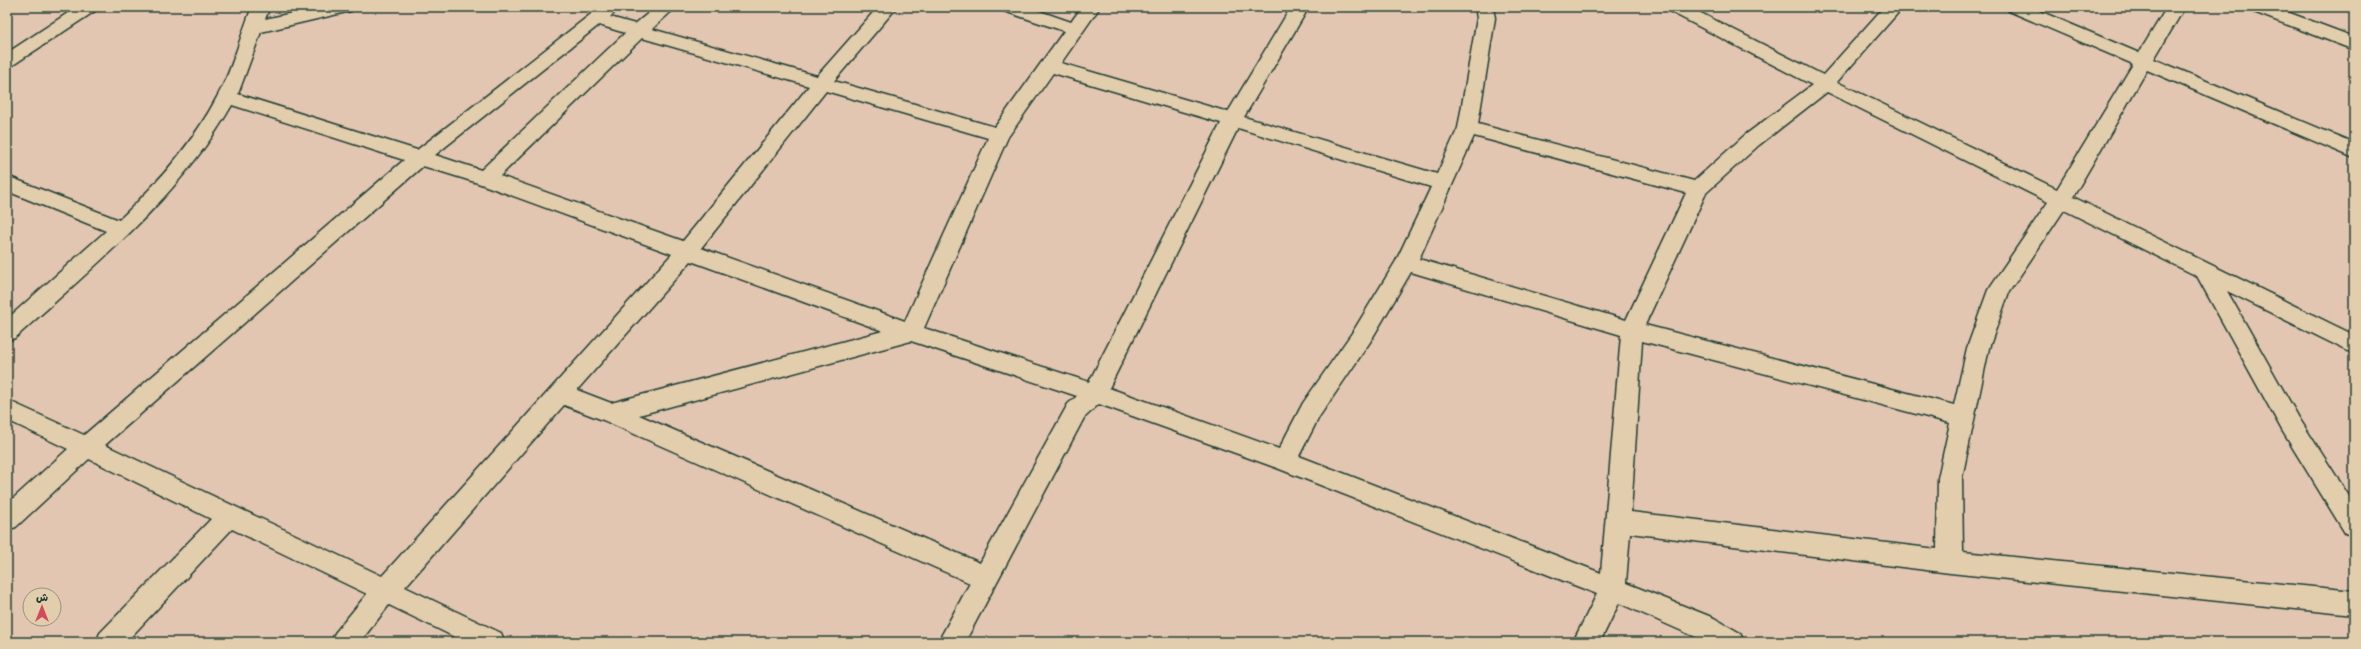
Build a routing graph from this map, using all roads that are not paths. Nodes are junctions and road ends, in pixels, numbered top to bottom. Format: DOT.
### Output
graph roads {
  1 [pos="89,7"];
  2 [pos="261,7"];
  3 [pos="345,7"];
  4 [pos="667,7"];
  5 [pos="888,7"];
  6 [pos="1010,7"];
  7 [pos="1091,7"];
  8 [pos="1300,7"];
  9 [pos="1484,7"];
  10 [pos="1675,7"];
  11 [pos="1894,7"];
  12 [pos="2015,7"];
  13 [pos="2176,7"];
  14 [pos="2257,7"];
  15 [pos="604,13"];
  16 [pos="252,28"];
  17 [pos="1075,29"];
  18 [pos="638,31"];
  19 [pos="2354,44"];
  20 [pos="7,61"];
  21 [pos="2143,61"];
  22 [pos="1048,65"];
  23 [pos="822,84"];
  24 [pos="1824,85"];
  25 [pos="227,97"];
  26 [pos="1233,119"];
  27 [pos="1468,128"];
  28 [pos="999,135"];
  29 [pos="2354,151"];
  30 [pos="419,158"];
  31 [pos="485,178"];
  32 [pos="7,183"];
  33 [pos="1443,183"];
  34 [pos="1698,188"];
  35 [pos="2061,199"];
  36 [pos="121,229"];
  37 [pos="687,251"];
  38 [pos="1406,263"];
  39 [pos="2204,269"];
  40 [pos="1632,330"];
  41 [pos="7,332"];
  42 [pos="911,332"];
  43 [pos="2354,346"];
  44 [pos="1095,393"];
  45 [pos="561,394"];
  46 [pos="7,409"];
  47 [pos="611,413"];
  48 [pos="1962,417"];
  49 [pos="86,447"];
  50 [pos="1285,461"];
  51 [pos="229,516"];
  52 [pos="7,519"];
  53 [pos="1618,521"];
  54 [pos="2354,525"];
  55 [pos="1950,562"];
  56 [pos="986,578"];
  57 [pos="1613,589"];
  58 [pos="385,591"];
  59 [pos="2354,603"];
  60 [pos="109,642"];
  61 [pos="344,642"];
  62 [pos="492,642"];
  63 [pos="951,642"];
  64 [pos="1586,642"];
  65 [pos="1731,642"];
  1 -- 20 [label="street"];
  2 -- 16 [label="street"];
  3 -- 16 [label="street"];
  4 -- 18 [label="street"];
  5 -- 23 [label="street"];
  6 -- 17 [label="street"];
  7 -- 17 [label="street"];
  8 -- 26 [label="street"];
  9 -- 27 [label="street"];
  10 -- 24 [label="street"];
  11 -- 24 [label="street"];
  12 -- 21 [label="street"];
  13 -- 21 [label="street"];
  14 -- 19 [label="street"];
  15 -- 18 [label="street"];
  15 -- 30 [label="street"];
  16 -- 25 [label="street"];
  17 -- 22 [label="street"];
  18 -- 23 [label="street"];
  18 -- 31 [label="street"];
  21 -- 29 [label="street"];
  21 -- 35 [label="street"];
  22 -- 26 [label="street"];
  22 -- 28 [label="street"];
  23 -- 28 [label="street"];
  23 -- 37 [label="street"];
  24 -- 34 [label="street"];
  24 -- 35 [label="street"];
  25 -- 30 [label="street"];
  25 -- 36 [label="street"];
  26 -- 33 [label="street"];
  26 -- 44 [label="street"];
  27 -- 33 [label="street"];
  27 -- 34 [label="street"];
  28 -- 42 [label="street"];
  30 -- 31 [label="street"];
  30 -- 49 [label="street"];
  31 -- 37 [label="street"];
  32 -- 36 [label="street"];
  33 -- 38 [label="street"];
  34 -- 40 [label="street"];
  35 -- 39 [label="street"];
  35 -- 48 [label="street"];
  36 -- 41 [label="street"];
  37 -- 42 [label="street"];
  37 -- 45 [label="street"];
  38 -- 40 [label="street"];
  38 -- 50 [label="street"];
  39 -- 43 [label="street"];
  39 -- 54 [label="street"];
  40 -- 48 [label="street"];
  40 -- 53 [label="street"];
  42 -- 44 [label="street"];
  42 -- 47 [label="street"];
  44 -- 50 [label="street"];
  44 -- 56 [label="street"];
  45 -- 47 [label="street"];
  45 -- 58 [label="street"];
  46 -- 49 [label="street"];
  47 -- 56 [label="street"];
  48 -- 55 [label="street"];
  49 -- 51 [label="street"];
  49 -- 52 [label="street"];
  50 -- 57 [label="street"];
  51 -- 58 [label="street"];
  51 -- 60 [label="street"];
  53 -- 55 [label="street"];
  53 -- 57 [label="street"];
  55 -- 59 [label="street"];
  56 -- 63 [label="street"];
  57 -- 64 [label="street"];
  57 -- 65 [label="street"];
  58 -- 61 [label="street"];
  58 -- 62 [label="street"];
}
